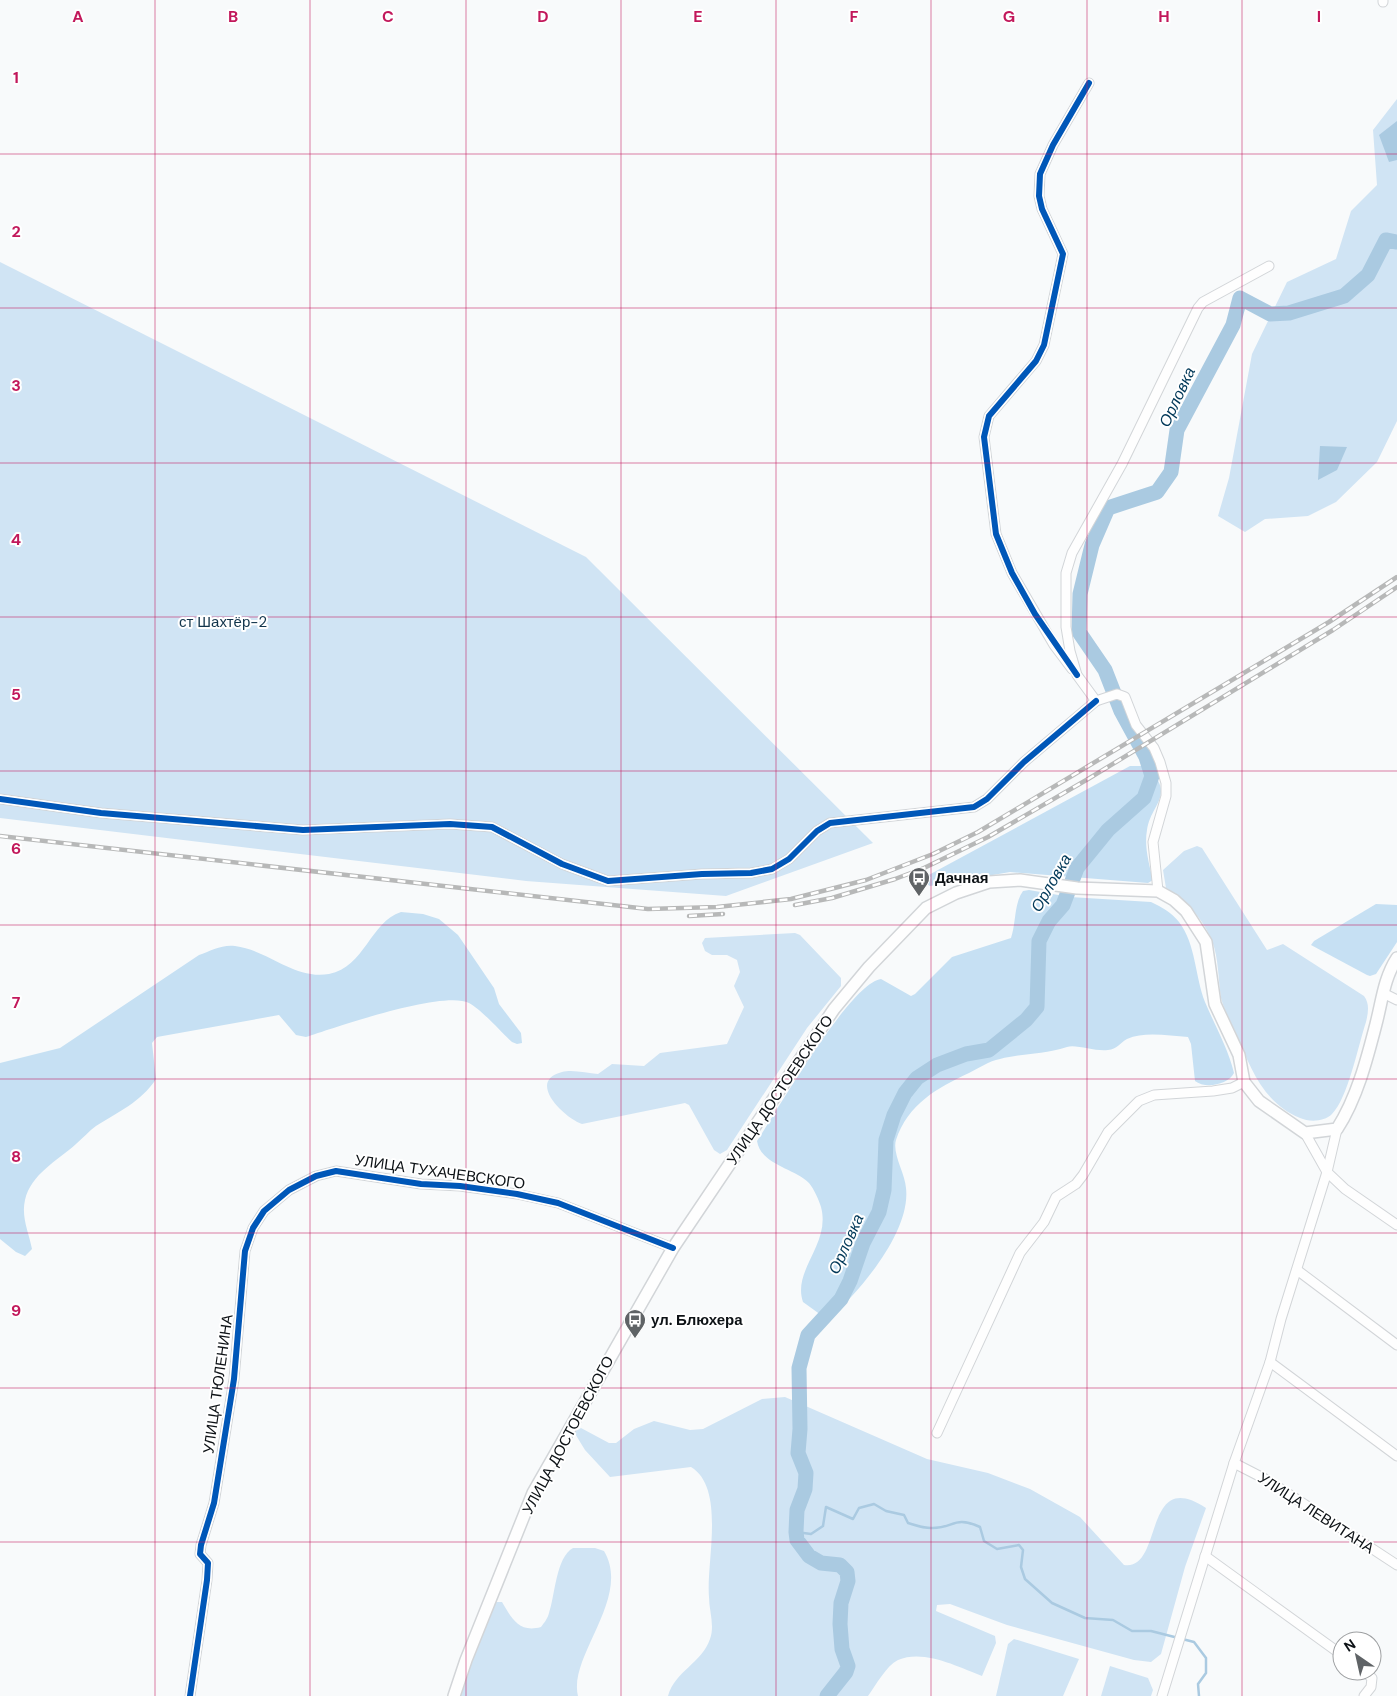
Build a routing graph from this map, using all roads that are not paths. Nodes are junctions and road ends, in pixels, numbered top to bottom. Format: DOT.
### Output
graph roads {
  1 [pos="1089,83"];
  2 [pos="1269,266"];
  3 [pos="1077,675"];
  4 [pos="1096,701"];
  5 [pos="0,799"];
  6 [pos="1158,891"];
  7 [pos="1397,958"];
  8 [pos="1384,993"];
  9 [pos="1397,1000"];
  10 [pos="1244,1082"];
  11 [pos="1337,1129"];
  12 [pos="1304,1133"];
  13 [pos="1327,1172"];
  14 [pos="289,1190"];
  15 [pos="1397,1225"];
  16 [pos="673,1248"];
  17 [pos="1297,1270"];
  18 [pos="1397,1345"];
  19 [pos="1270,1362"];
  20 [pos="937,1433"];
  21 [pos="1397,1456"];
  22 [pos="1234,1463"];
  23 [pos="1205,1556"];
  24 [pos="1397,1566"];
  25 [pos="1332,1648"];
  26 [pos="1372,1681"];
  27 [pos="190,1696"];
  28 [pos="454,1696"];
  29 [pos="1162,1696"];
  30 [pos="1364,1696"];
  1 -- 3 [label="street"];
  2 -- 3 [label="street"];
  3 -- 4 [label="street"];
  4 -- 5 [label="street"];
  4 -- 6 [label="street"];
  6 -- 10 [label="main road"];
  6 -- 16 [label="main road, УЛИЦА ДОСТОЕВСКОГО"];
  7 -- 8 [label="main road"];
  8 -- 9 [label="street"];
  8 -- 11 [label="main road"];
  10 -- 12 [label="main road"];
  10 -- 20 [label="street"];
  11 -- 12 [label="main road"];
  11 -- 13 [label="street"];
  12 -- 13 [label="street"];
  13 -- 15 [label="street"];
  13 -- 17 [label="street"];
  14 -- 16 [label="street, УЛИЦА ТУХАЧЕВСКОГО"];
  14 -- 27 [label="street, УЛИЦА ТЮЛЕНИНА"];
  16 -- 28 [label="main road, УЛИЦА ДОСТОЕВСКОГО"];
  17 -- 18 [label="street"];
  17 -- 19 [label="street"];
  19 -- 21 [label="street"];
  19 -- 22 [label="street"];
  22 -- 23 [label="street"];
  22 -- 24 [label="street, УЛИЦА ЛЕВИТАНА"];
  23 -- 25 [label="street"];
  23 -- 29 [label="street"];
  26 -- 30 [label="street"];
}
